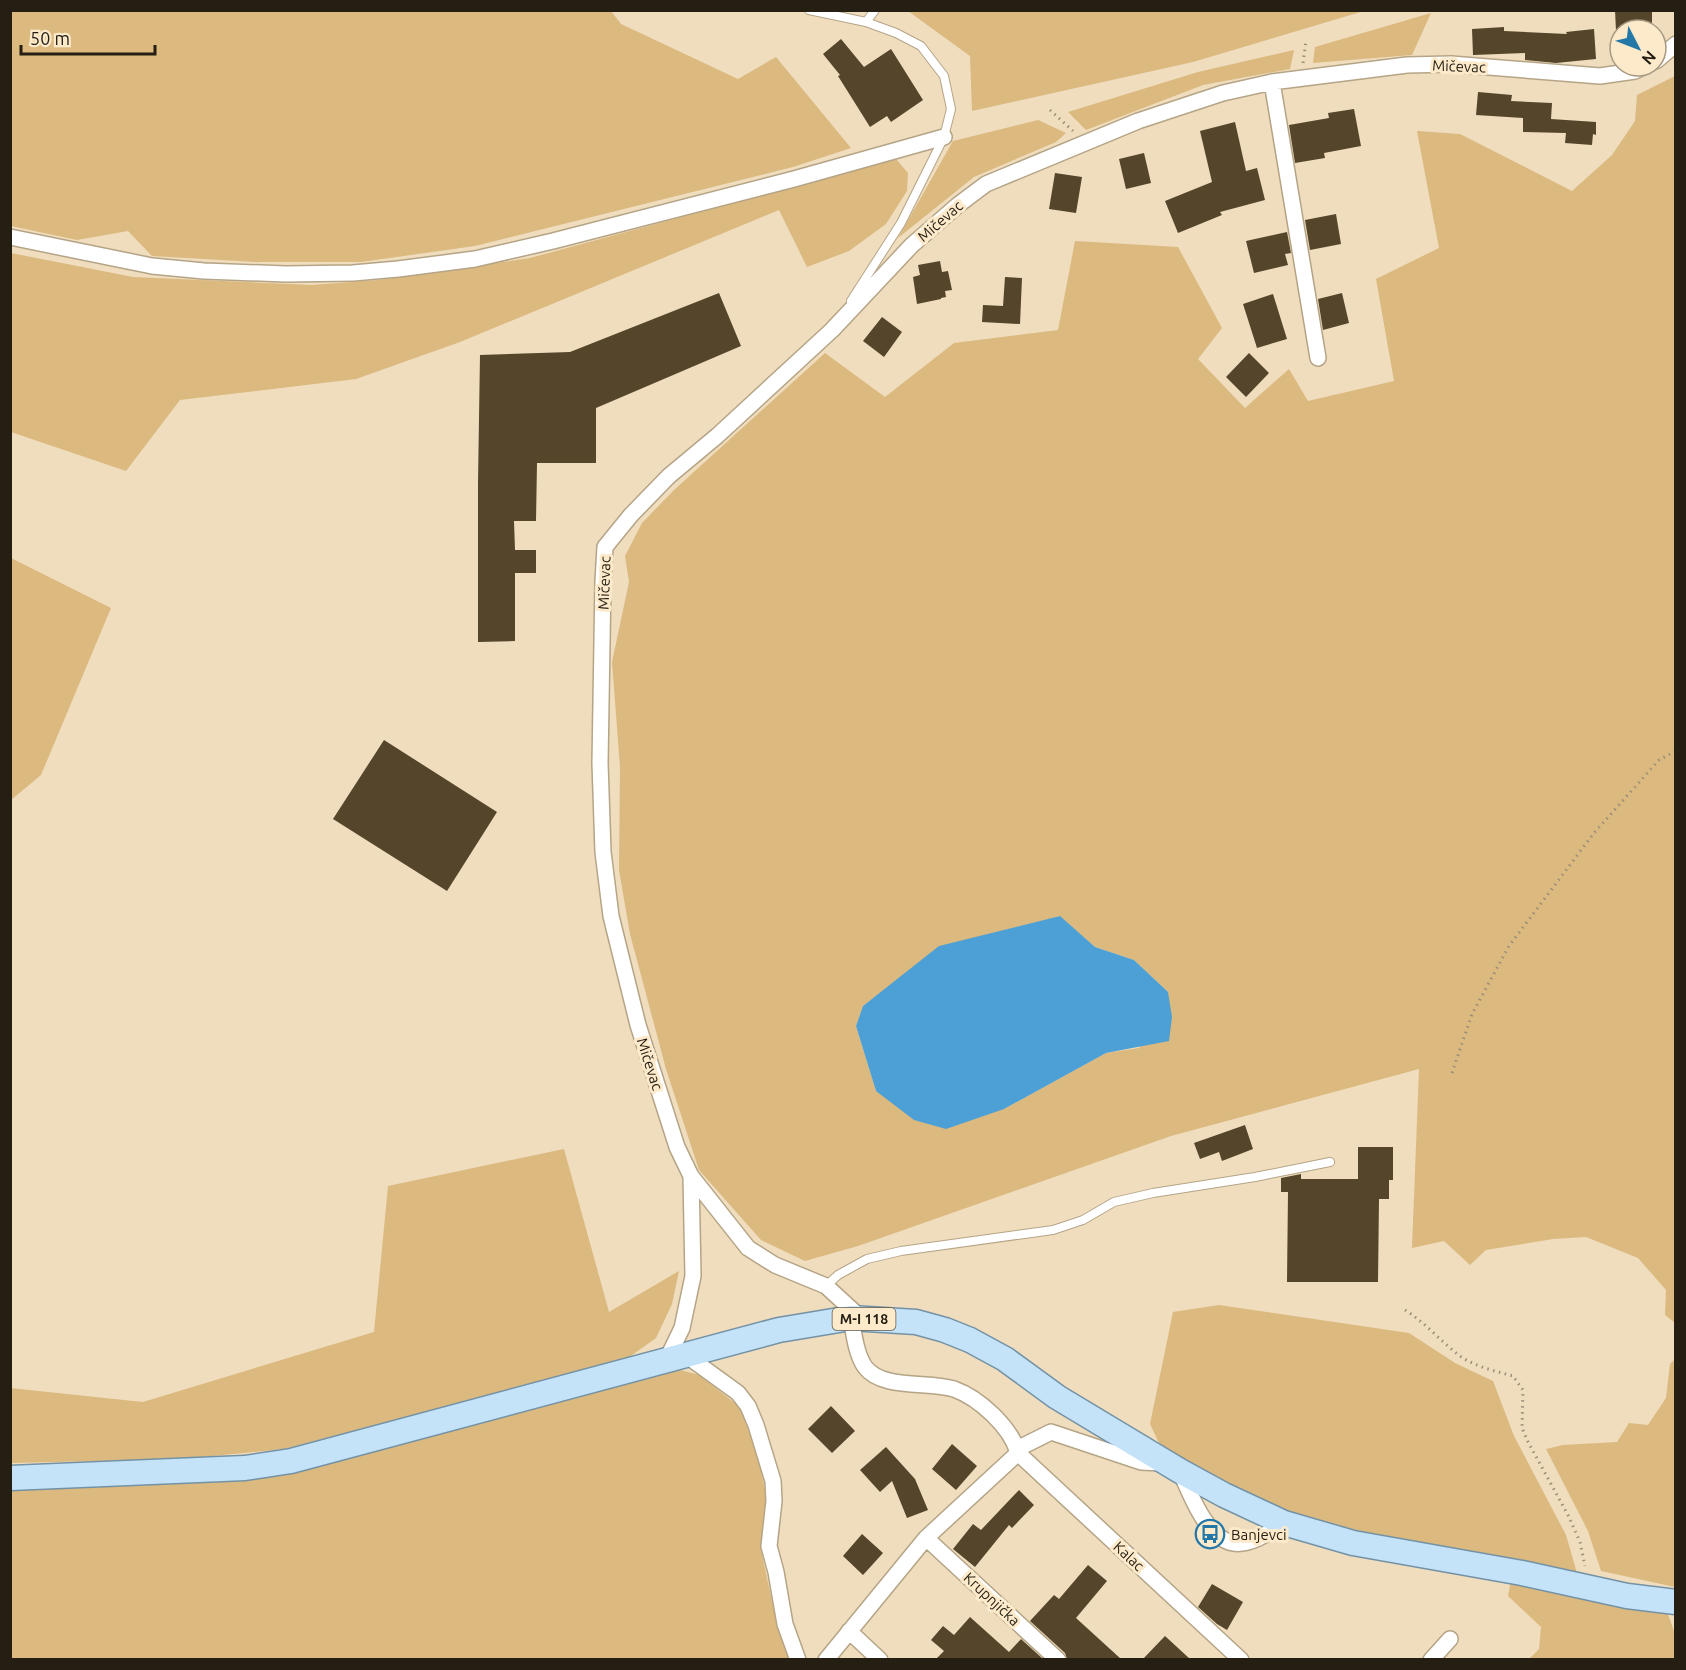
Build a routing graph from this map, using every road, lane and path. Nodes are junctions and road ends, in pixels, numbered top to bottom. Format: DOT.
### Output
graph roads {
  1 [pos="809,10"];
  2 [pos="875,10"];
  3 [pos="866,22"];
  4 [pos="1306,41"];
  5 [pos="1608,75"];
  6 [pos="1300,78"];
  7 [pos="1272,82"];
  8 [pos="1050,110"];
  9 [pos="944,137"];
  10 [pos="1086,142"];
  11 [pos="10,237"];
  12 [pos="832,330"];
  13 [pos="1318,358"];
  14 [pos="1676,751"];
  15 [pos="1452,1073"];
  16 [pos="1330,1162"];
  17 [pos="691,1176"];
  18 [pos="826,1286"];
  19 [pos="1405,1310"];
  20 [pos="856,1318"];
  21 [pos="676,1358"];
  22 [pos="1017,1451"];
  23 [pos="1174,1467"];
  24 [pos="10,1478"];
  25 [pos="1284,1523"];
  26 [pos="926,1538"];
  27 [pos="1597,1589"];
  28 [pos="1676,1602"];
  29 [pos="849,1631"];
  30 [pos="1450,1639"];
  31 [pos="798,1659"];
  32 [pos="826,1659"];
  33 [pos="880,1659"];
  34 [pos="1058,1659"];
  35 [pos="1241,1659"];
  36 [pos="1431,1659"];
  1 -- 3 [label="lane"];
  2 -- 3 [label="lane"];
  3 -- 9 [label="lane"];
  4 -- 6 [label="path"];
  5 -- 6 [label="street, Mičevac"];
  6 -- 7 [label="street, Mičevac"];
  7 -- 10 [label="street, Mičevac"];
  7 -- 13 [label="street"];
  8 -- 10 [label="path"];
  9 -- 11 [label="street"];
  9 -- 12 [label="lane"];
  10 -- 12 [label="street, Mičevac"];
  12 -- 17 [label="street, Mičevac"];
  14 -- 15 [label="path"];
  16 -- 18 [label="lane"];
  17 -- 18 [label="street"];
  17 -- 21 [label="street, Mičevac"];
  18 -- 20 [label="street"];
  19 -- 27 [label="path"];
  20 -- 21 [label="main road, M-I 118"];
  20 -- 22 [label="street, Kalac"];
  20 -- 23 [label="main road, M-I 118"];
  21 -- 24 [label="main road, M-I 118"];
  21 -- 31 [label="street"];
  22 -- 23 [label="street"];
  22 -- 26 [label="street"];
  22 -- 35 [label="street, Kalac"];
  23 -- 25 [label="main road, M-I 118"];
  23 -- 25 [label="street"];
  25 -- 27 [label="main road, M-I 118"];
  26 -- 29 [label="street"];
  26 -- 34 [label="street, Krupnjička"];
  27 -- 28 [label="main road, M-I 118"];
  29 -- 32 [label="street"];
  29 -- 33 [label="street"];
  30 -- 36 [label="street"];
}
